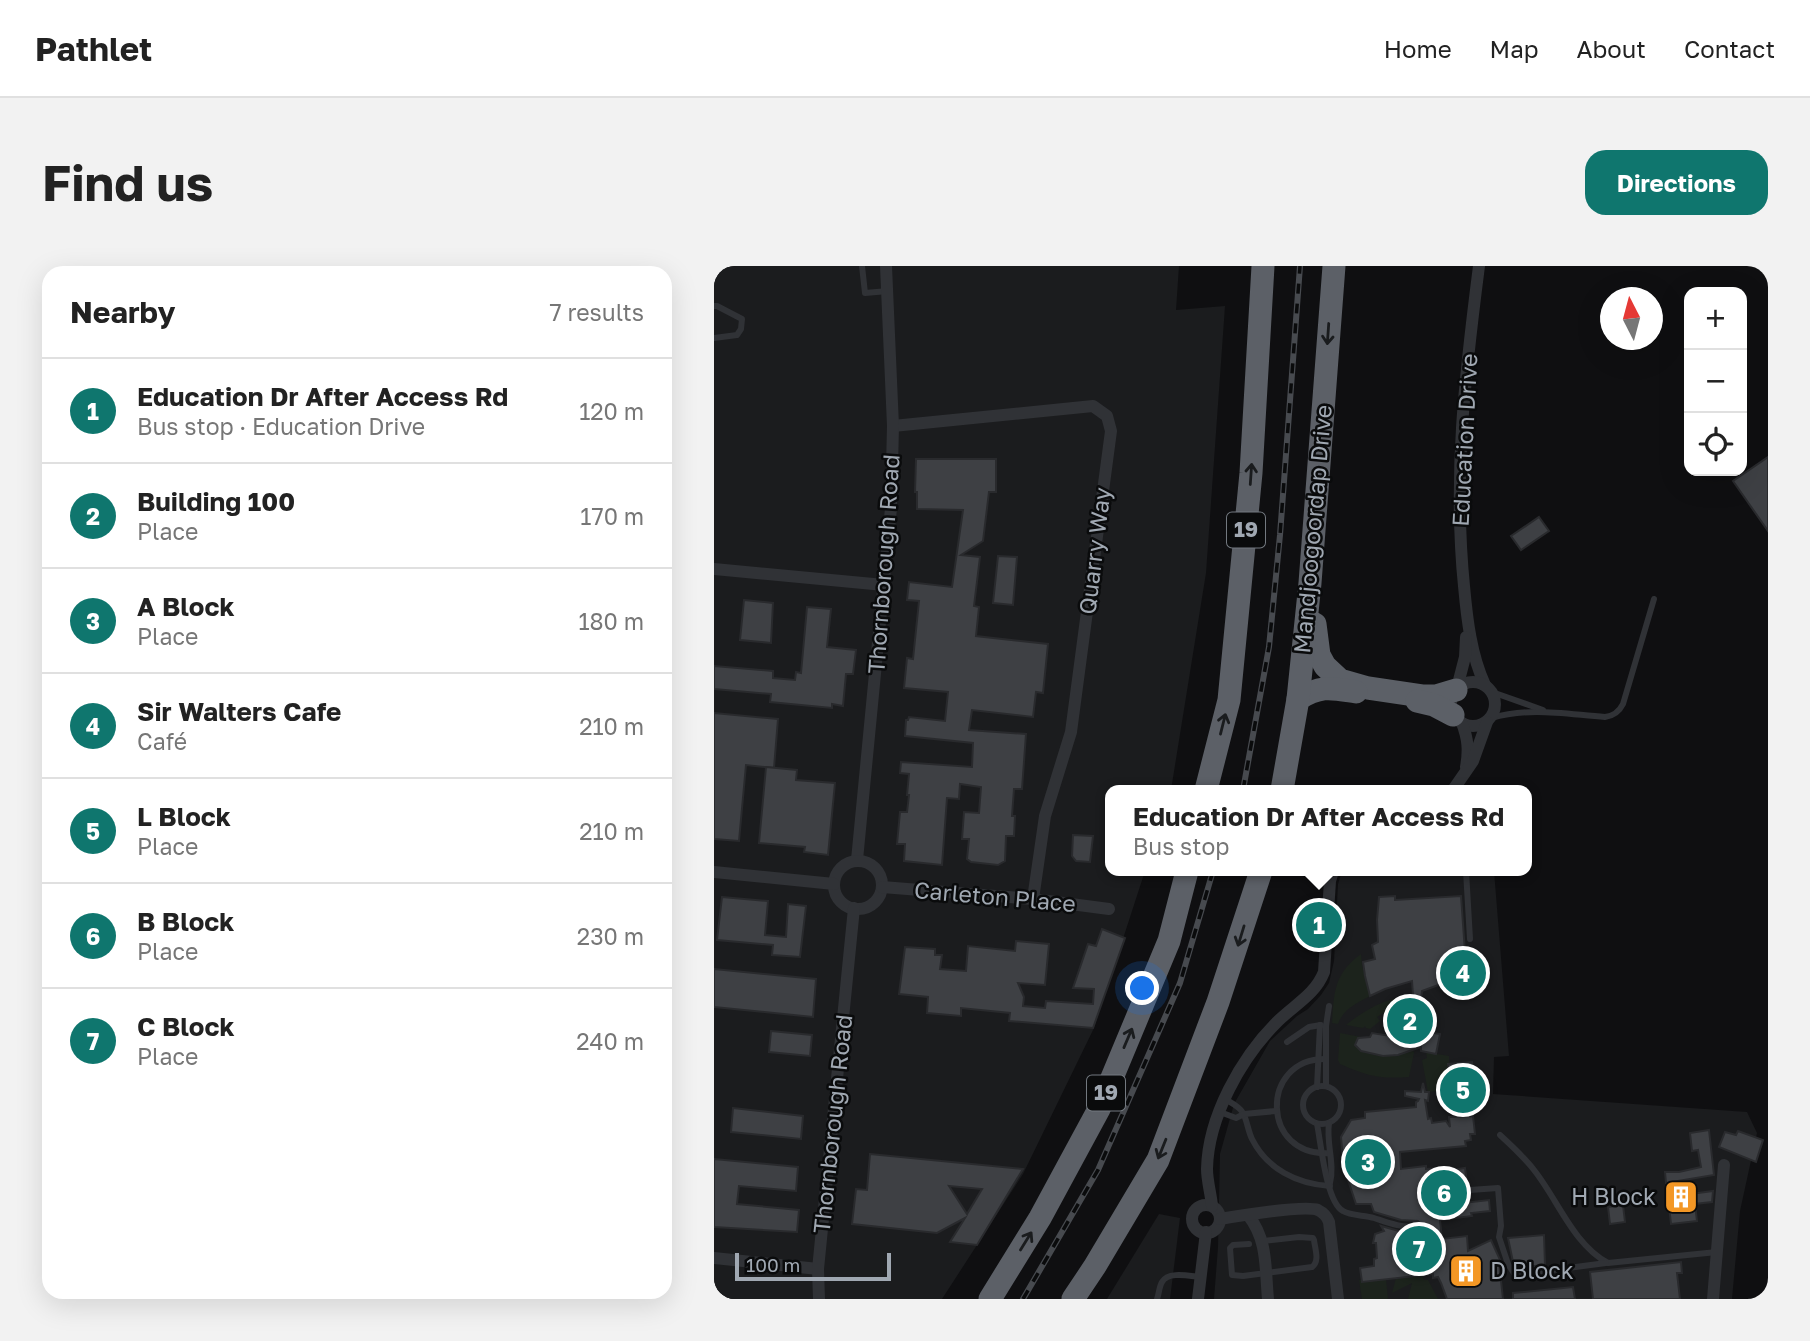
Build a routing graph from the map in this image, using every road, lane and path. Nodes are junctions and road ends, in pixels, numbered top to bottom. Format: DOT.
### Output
graph roads {
  1 [pos="862,266"];
  2 [pos="886,266"];
  3 [pos="1263,266"];
  4 [pos="1334,266"];
  5 [pos="1479,266"];
  6 [pos="887,291"];
  7 [pos="714,306"];
  8 [pos="714,338"];
  9 [pos="893,426"];
  10 [pos="714,569"];
  11 [pos="1310,583"];
  12 [pos="884,585"];
  13 [pos="1654,599"];
  14 [pos="1466,613"];
  15 [pos="1488,688"];
  16 [pos="1457,689"];
  17 [pos="1298,699"];
  18 [pos="1546,712"];
  19 [pos="1458,719"];
  20 [pos="1489,720"];
  21 [pos="1465,774"];
  22 [pos="1207,785"];
  23 [pos="1283,785"];
  24 [pos="1457,785"];
  25 [pos="857,860"];
  26 [pos="714,872"];
  27 [pos="1186,876"];
  28 [pos="1259,876"];
  29 [pos="1332,876"];
  30 [pos="1466,876"];
  31 [pos="834,884"];
  32 [pos="882,887"];
  33 [pos="1033,899"];
  34 [pos="854,908"];
  35 [pos="1109,909"];
  36 [pos="1470,939"];
  37 [pos="1329,1006"];
  38 [pos="1323,1026"];
  39 [pos="1287,1042"];
  40 [pos="1322,1059"];
  41 [pos="1326,1086"];
  42 [pos="1317,1087"];
  43 [pos="1225,1099"];
  44 [pos="1276,1111"];
  45 [pos="1220,1112"];
  46 [pos="1244,1114"];
  47 [pos="1329,1123"];
  48 [pos="1317,1124"];
  49 [pos="1500,1135"];
  50 [pos="1326,1153"];
  51 [pos="1724,1165"];
  52 [pos="1330,1186"];
  53 [pos="1470,1190"];
  54 [pos="1212,1206"];
  55 [pos="1248,1215"];
  56 [pos="1220,1219"];
  57 [pos="1416,1226"];
  58 [pos="1206,1232"];
  59 [pos="1263,1241"];
  60 [pos="1249,1244"];
  61 [pos="1717,1252"];
  62 [pos="714,1258"];
  63 [pos="1608,1263"];
  64 [pos="818,1269"];
  65 [pos="1266,1273"];
  66 [pos="1200,1277"];
  67 [pos="819,1299"];
  68 [pos="990,1299"];
  69 [pos="1073,1299"];
  70 [pos="1157,1299"];
  71 [pos="1198,1299"];
  72 [pos="1269,1299"];
  73 [pos="1338,1299"];
  74 [pos="1713,1299"];
  1 -- 6 [label="lane"];
  2 -- 6 [label="street, Thornborough Road"];
  22 -- 3 [label="highway, 19, one-way"];
  4 -- 11 [label="highway, Mandjoogoordap Drive, one-way"];
  5 -- 14 [label="street, Education Drive"];
  6 -- 9 [label="street, Thornborough Road"];
  7 -- 8 [label="lane"];
  9 -- 12 [label="street, Thornborough Road"];
  9 -- 33 [label="street, Quarry Way"];
  10 -- 12 [label="street"];
  11 -- 16 [label="highway"];
  11 -- 17 [label="highway, Mandjoogoordap Drive"];
  12 -- 25 [label="street, Thornborough Road"];
  13 -- 18 [label="lane"];
  14 -- 15 [label="street, Education Drive"];
  14 -- 16 [label="street, Education Drive"];
  15 -- 16 [label="street"];
  15 -- 18 [label="lane"];
  15 -- 20 [label="street"];
  16 -- 19 [label="street"];
  17 -- 19 [label="highway"];
  17 -- 23 [label="highway, Mandjoogoordap Drive"];
  18 -- 20 [label="lane"];
  19 -- 20 [label="street"];
  19 -- 21 [label="street"];
  20 -- 21 [label="street"];
  21 -- 24 [label="street"];
  25 -- 31 [label="street"];
  25 -- 32 [label="street"];
  26 -- 31 [label="street"];
  68 -- 27 [label="highway, 19, one-way"];
  28 -- 69 [label="highway, one-way"];
  29 -- 43 [label="street"];
  30 -- 36 [label="lane"];
  31 -- 34 [label="street"];
  32 -- 33 [label="street, Carleton Place"];
  32 -- 34 [label="street"];
  33 -- 35 [label="street, Carleton Place"];
  34 -- 64 [label="street, Thornborough Road"];
  37 -- 38 [label="lane"];
  38 -- 39 [label="lane"];
  38 -- 40 [label="lane"];
  40 -- 41 [label="lane"];
  40 -- 42 [label="lane"];
  40 -- 44 [label="lane"];
  41 -- 42 [label="lane"];
  41 -- 47 [label="lane"];
  42 -- 48 [label="lane"];
  43 -- 45 [label="street"];
  43 -- 46 [label="lane"];
  44 -- 46 [label="lane"];
  44 -- 50 [label="lane"];
  45 -- 46 [label="lane"];
  45 -- 54 [label="street"];
  46 -- 52 [label="lane"];
  47 -- 48 [label="lane"];
  47 -- 50 [label="lane"];
  48 -- 50 [label="lane"];
  49 -- 63 [label="lane"];
  50 -- 52 [label="lane"];
  51 -- 61 [label="street"];
  52 -- 57 [label="lane"];
  53 -- 63 [label="lane"];
  54 -- 56 [label="street"];
  54 -- 58 [label="street"];
  55 -- 56 [label="street"];
  55 -- 59 [label="street"];
  55 -- 73 [label="street"];
  56 -- 58 [label="street"];
  58 -- 66 [label="street"];
  59 -- 65 [label="street"];
  59 -- 65 [label="lane"];
  60 -- 65 [label="lane"];
  61 -- 63 [label="lane"];
  61 -- 74 [label="street"];
  62 -- 64 [label="street"];
  64 -- 67 [label="street, Thornborough Road"];
  65 -- 72 [label="street"];
  66 -- 70 [label="lane"];
  66 -- 71 [label="street"];
}
